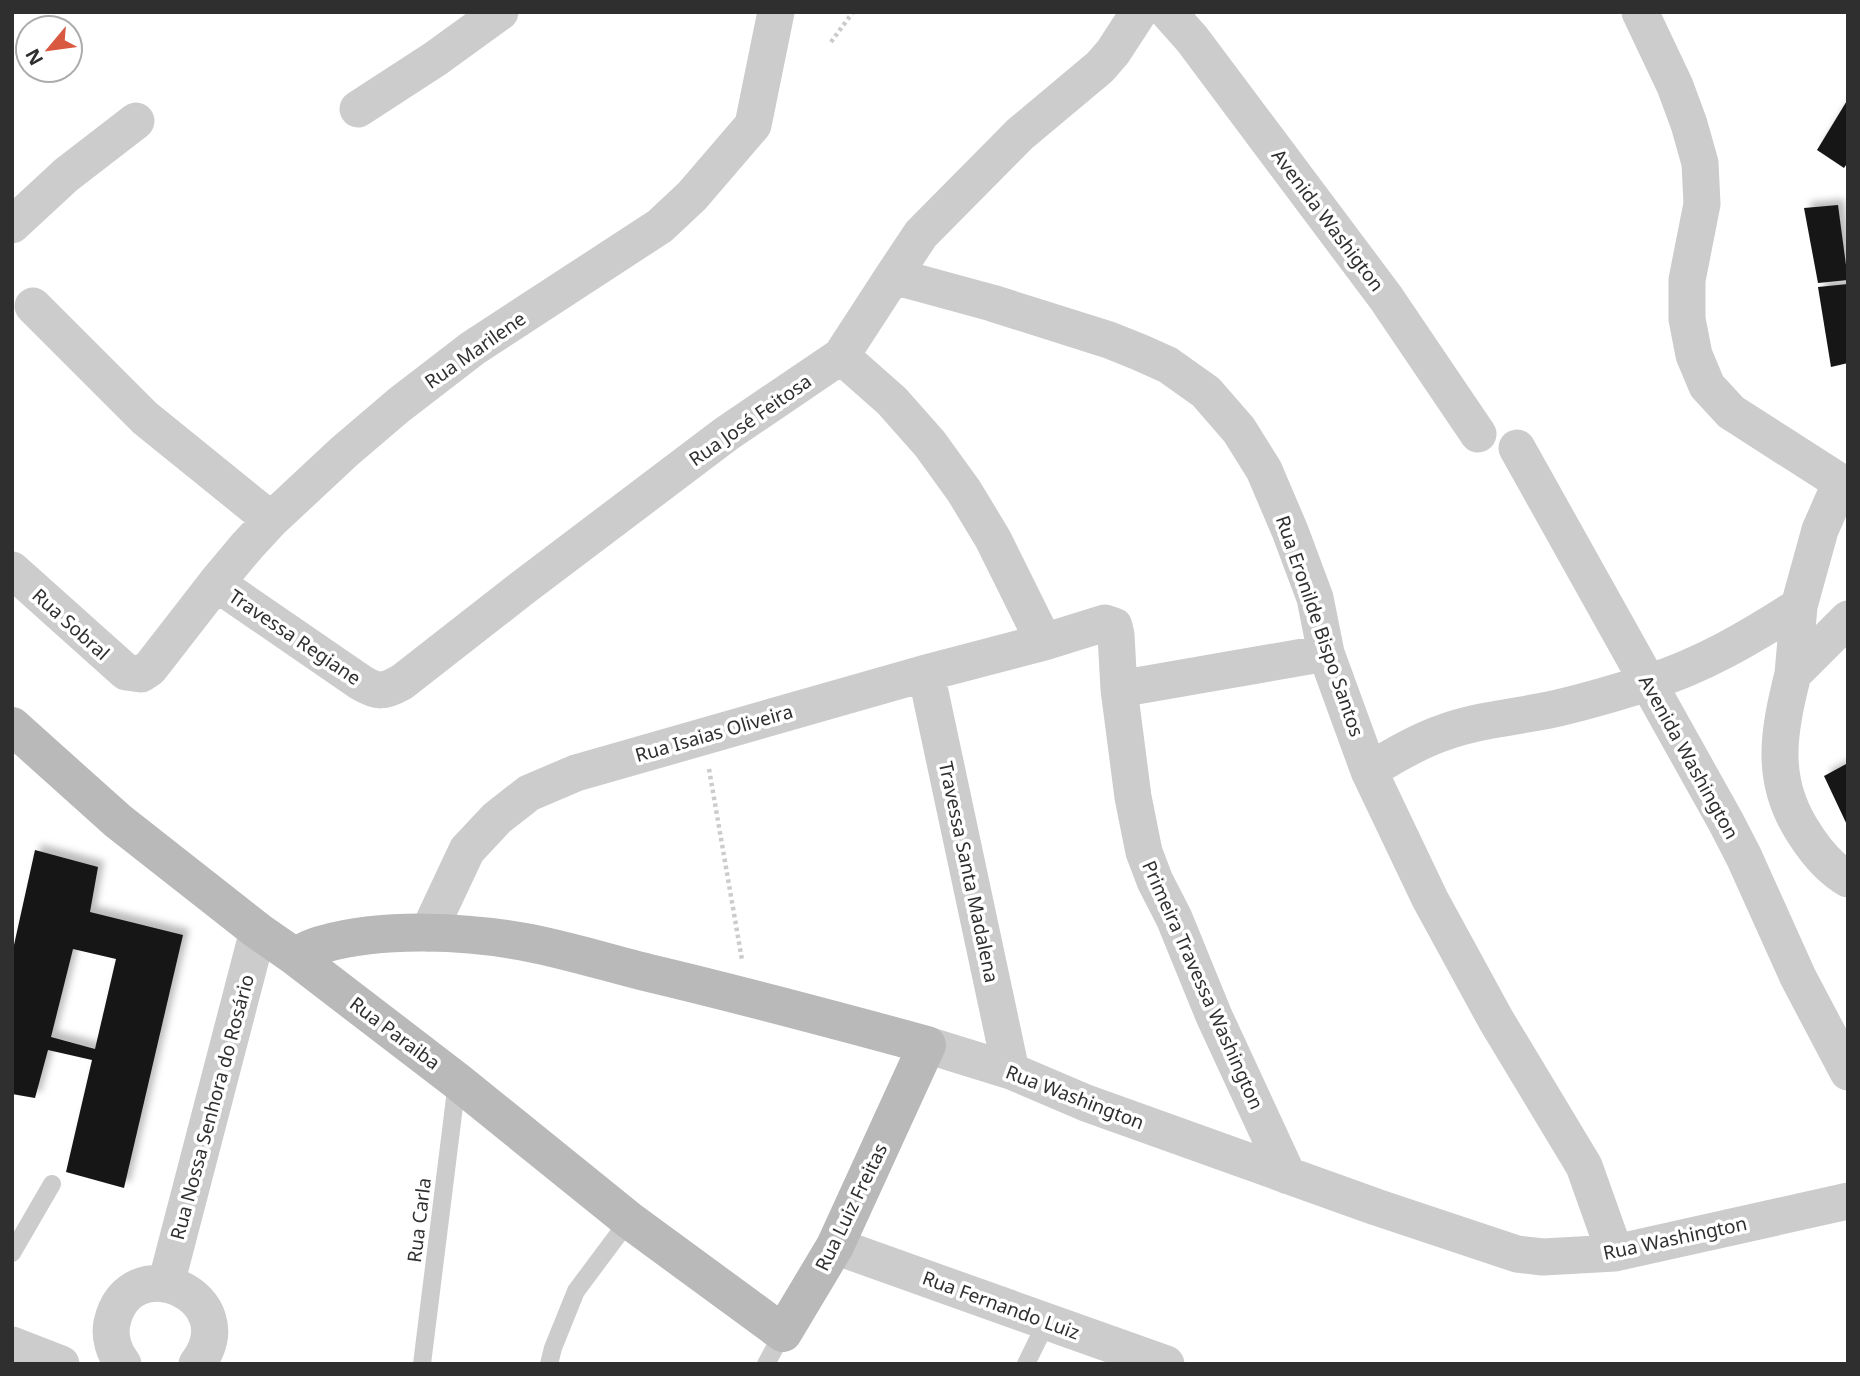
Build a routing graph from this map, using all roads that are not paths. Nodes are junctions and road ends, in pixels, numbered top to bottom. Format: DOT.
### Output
graph roads {
  1 [pos="500,12"];
  2 [pos="776,12"];
  3 [pos="1139,12"];
  4 [pos="1168,12"];
  5 [pos="1640,12"];
  6 [pos="359,109"];
  7 [pos="136,121"];
  8 [pos="12,225"];
  9 [pos="893,276"];
  10 [pos="33,306"];
  11 [pos="841,356"];
  12 [pos="1478,434"];
  13 [pos="1517,448"];
  14 [pos="1844,484"];
  15 [pos="271,520"];
  16 [pos="12,570"];
  17 [pos="216,583"];
  18 [pos="1799,606"];
  19 [pos="1848,619"];
  20 [pos="1058,638"];
  21 [pos="1326,653"];
  22 [pos="926,673"];
  23 [pos="133,674"];
  24 [pos="1793,674"];
  25 [pos="1648,683"];
  26 [pos="1119,689"];
  27 [pos="374,690"];
  28 [pos="12,726"];
  29 [pos="1369,771"];
  30 [pos="1848,879"];
  31 [pos="258,931"];
  32 [pos="428,933"];
  33 [pos="294,956"];
  34 [pos="928,1045"];
  35 [pos="1012,1071"];
  36 [pos="1848,1072"];
  37 [pos="457,1081"];
  38 [pos="1288,1175"];
  39 [pos="52,1184"];
  40 [pos="1848,1201"];
  41 [pos="629,1220"];
  42 [pos="835,1246"];
  43 [pos="12,1253"];
  44 [pos="1615,1253"];
  45 [pos="166,1284"];
  46 [pos="1047,1321"];
  47 [pos="12,1345"];
  48 [pos="774,1348"];
  49 [pos="115,1362"];
  50 [pos="61,1364"];
  51 [pos="197,1364"];
  52 [pos="422,1364"];
  53 [pos="550,1364"];
  54 [pos="1026,1364"];
  55 [pos="1166,1364"];
  1 -- 6 [label="street"];
  2 -- 15 [label="street, Rua Marilene"];
  3 -- 9 [label="street"];
  4 -- 12 [label="street, Avenida Washigton"];
  5 -- 14 [label="street"];
  7 -- 8 [label="street"];
  9 -- 11 [label="street"];
  9 -- 21 [label="street, Rua Eronilde Bispo Santos"];
  10 -- 15 [label="street"];
  11 -- 20 [label="street"];
  11 -- 27 [label="street, Rua José Feitosa"];
  13 -- 25 [label="street, Avenida Washington"];
  14 -- 18 [label="street"];
  15 -- 17 [label="street, Rua Marilene"];
  16 -- 23 [label="street, Rua Sobral"];
  17 -- 23 [label="street, Rua Marilene"];
  17 -- 27 [label="street, Travessa Regiane"];
  18 -- 24 [label="street"];
  18 -- 25 [label="street"];
  19 -- 24 [label="street"];
  20 -- 22 [label="street, Rua Isaias Oliveira"];
  20 -- 26 [label="street, Primeira Travessa Washington"];
  21 -- 26 [label="street"];
  21 -- 29 [label="street, Rua Eronilde Bispo Santos"];
  22 -- 32 [label="street, Rua Isaias Oliveira"];
  22 -- 35 [label="street, Travessa Santa Madalena"];
  24 -- 30 [label="street"];
  25 -- 29 [label="street"];
  25 -- 36 [label="street, Avenida Washington"];
  26 -- 38 [label="street, Primeira Travessa Washington"];
  28 -- 31 [label="street, Rua Paraiba"];
  29 -- 44 [label="street, Rua Eronilde Bispo Santos"];
  31 -- 33 [label="street, Rua Paraiba"];
  31 -- 45 [label="street, Rua Nossa Senhora do Rosário"];
  32 -- 33 [label="street, Rua Washington"];
  32 -- 34 [label="street, Rua Washington"];
  33 -- 37 [label="street, Rua Paraiba"];
  34 -- 35 [label="street, Rua Washington"];
  34 -- 42 [label="street, Rua Luiz Freitas"];
  35 -- 38 [label="street, Rua Washington"];
  37 -- 41 [label="street, Rua Paraiba"];
  37 -- 52 [label="lane, Rua Carla"];
  38 -- 44 [label="street, Rua Washington"];
  39 -- 43 [label="lane"];
  40 -- 44 [label="street, Rua Washington"];
  41 -- 48 [label="street, Rua Paraiba"];
  41 -- 53 [label="lane"];
  42 -- 46 [label="street, Rua Fernando Luiz"];
  42 -- 48 [label="street, Rua Luiz Freitas"];
  45 -- 49 [label="street"];
  45 -- 51 [label="street"];
  46 -- 54 [label="lane"];
  46 -- 55 [label="street, Rua Fernando Luiz"];
  47 -- 50 [label="street"];
}
